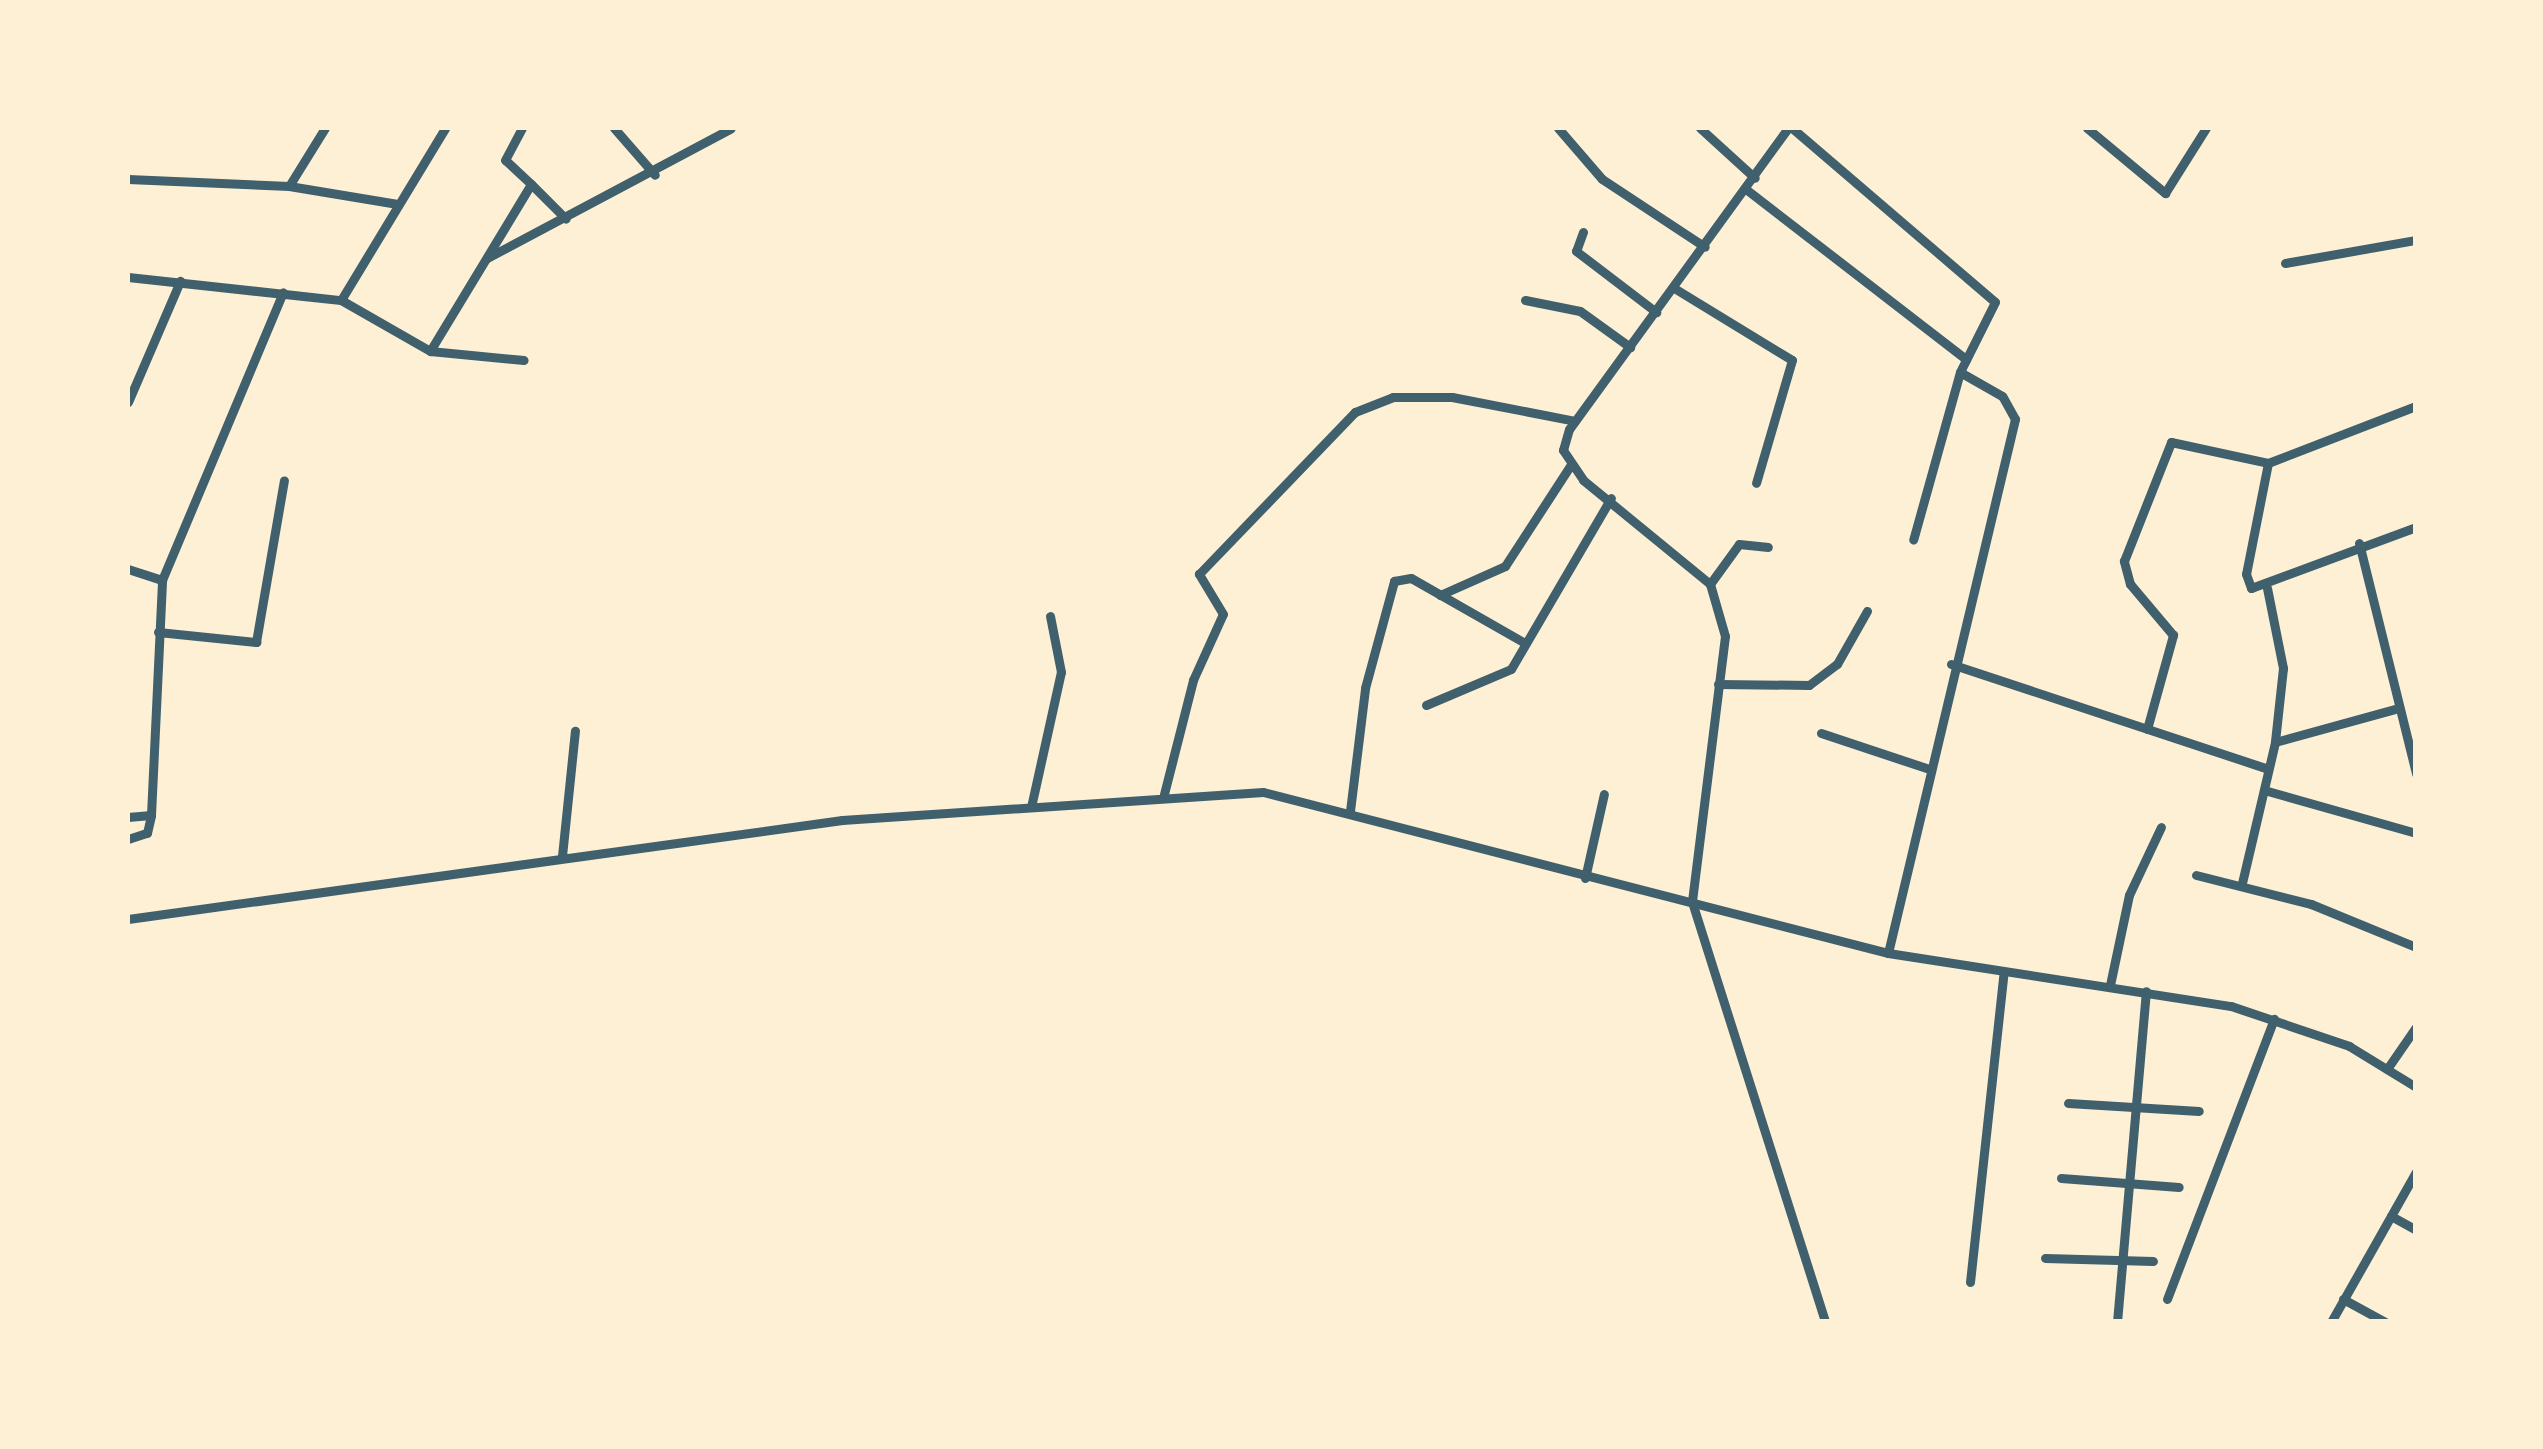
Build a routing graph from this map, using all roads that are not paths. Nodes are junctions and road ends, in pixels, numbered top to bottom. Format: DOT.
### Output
graph roads {
  1 [pos="325,128"];
  2 [pos="445,128"];
  3 [pos="522,128"];
  4 [pos="614,128"];
  5 [pos="731,128"];
  6 [pos="1558,128"];
  7 [pos="1700,128"];
  8 [pos="1790,128"];
  9 [pos="2087,128"];
  10 [pos="2206,128"];
  11 [pos="655,175"];
  12 [pos="1755,178"];
  13 [pos="128,179"];
  14 [pos="530,184"];
  15 [pos="289,186"];
  16 [pos="1747,190"];
  17 [pos="398,204"];
  18 [pos="566,219"];
  19 [pos="1583,232"];
  20 [pos="2416,240"];
  21 [pos="1704,246"];
  22 [pos="485,260"];
  23 [pos="2285,263"];
  24 [pos="128,277"];
  25 [pos="180,281"];
  26 [pos="1674,288"];
  27 [pos="283,292"];
  28 [pos="342,300"];
  29 [pos="1526,300"];
  30 [pos="1656,312"];
  31 [pos="1630,347"];
  32 [pos="430,351"];
  33 [pos="1966,359"];
  34 [pos="524,360"];
  35 [pos="1960,372"];
  36 [pos="128,402"];
  37 [pos="2416,406"];
  38 [pos="1575,420"];
  39 [pos="2268,464"];
  40 [pos="1570,466"];
  41 [pos="284,480"];
  42 [pos="1756,483"];
  43 [pos="1610,498"];
  44 [pos="2416,527"];
  45 [pos="1913,540"];
  46 [pos="2359,543"];
  47 [pos="1768,547"];
  48 [pos="128,569"];
  49 [pos="162,580"];
  50 [pos="1710,584"];
  51 [pos="2266,588"];
  52 [pos="1440,595"];
  53 [pos="1867,611"];
  54 [pos="1050,616"];
  55 [pos="158,632"];
  56 [pos="1525,643"];
  57 [pos="1952,664"];
  58 [pos="1718,684"];
  59 [pos="1426,706"];
  60 [pos="2395,709"];
  61 [pos="2146,728"];
  62 [pos="575,732"];
  63 [pos="1821,733"];
  64 [pos="2275,742"];
  65 [pos="1926,768"];
  66 [pos="2268,768"];
  67 [pos="2416,774"];
  68 [pos="2264,790"];
  69 [pos="1164,794"];
  70 [pos="1604,794"];
  71 [pos="1031,807"];
  72 [pos="1350,811"];
  73 [pos="151,815"];
  74 [pos="128,817"];
  75 [pos="2161,827"];
  76 [pos="2416,833"];
  77 [pos="128,839"];
  78 [pos="562,856"];
  79 [pos="2196,875"];
  80 [pos="1585,878"];
  81 [pos="2242,882"];
  82 [pos="1692,902"];
  83 [pos="128,919"];
  84 [pos="2416,947"];
  85 [pos="1888,954"];
  86 [pos="2003,976"];
  87 [pos="2110,985"];
  88 [pos="2146,992"];
  89 [pos="2274,1018"];
  90 [pos="2416,1027"];
  91 [pos="2387,1069"];
  92 [pos="2416,1087"];
  93 [pos="2068,1103"];
  94 [pos="2136,1107"];
  95 [pos="2199,1111"];
  96 [pos="2416,1172"];
  97 [pos="2060,1178"];
  98 [pos="2129,1183"];
  99 [pos="2179,1187"];
  100 [pos="2390,1216"];
  101 [pos="2416,1230"];
  102 [pos="2045,1258"];
  103 [pos="2122,1261"];
  104 [pos="2153,1261"];
  105 [pos="1970,1282"];
  106 [pos="2167,1299"];
  107 [pos="2343,1299"];
  108 [pos="1825,1322"];
  109 [pos="2117,1322"];
  110 [pos="2331,1322"];
  111 [pos="2385,1322"];
  1 -- 15 [label="street"];
  2 -- 17 [label="street"];
  3 -- 14 [label="street"];
  4 -- 11 [label="street"];
  5 -- 11 [label="street"];
  6 -- 21 [label="street"];
  7 -- 12 [label="street"];
  8 -- 12 [label="street"];
  8 -- 33 [label="street"];
  9 -- 10 [label="street"];
  11 -- 18 [label="street"];
  12 -- 16 [label="street"];
  13 -- 15 [label="street"];
  14 -- 18 [label="street"];
  14 -- 22 [label="street"];
  15 -- 17 [label="street"];
  16 -- 21 [label="street"];
  16 -- 33 [label="street"];
  17 -- 28 [label="street"];
  18 -- 22 [label="street"];
  19 -- 30 [label="street"];
  20 -- 23 [label="street"];
  21 -- 26 [label="street"];
  22 -- 32 [label="street"];
  24 -- 25 [label="street"];
  25 -- 27 [label="street"];
  25 -- 36 [label="street"];
  26 -- 30 [label="street"];
  26 -- 42 [label="street"];
  27 -- 28 [label="street"];
  27 -- 49 [label="street"];
  28 -- 32 [label="street"];
  29 -- 31 [label="street"];
  30 -- 31 [label="street"];
  31 -- 38 [label="street"];
  32 -- 34 [label="street"];
  33 -- 35 [label="street"];
  35 -- 45 [label="street"];
  35 -- 57 [label="street"];
  37 -- 39 [label="street"];
  38 -- 40 [label="street"];
  38 -- 69 [label="street"];
  39 -- 51 [label="street"];
  39 -- 61 [label="street"];
  40 -- 43 [label="street"];
  40 -- 52 [label="street"];
  41 -- 55 [label="street"];
  43 -- 50 [label="street"];
  43 -- 56 [label="street"];
  44 -- 46 [label="street"];
  46 -- 51 [label="street"];
  46 -- 60 [label="street"];
  47 -- 50 [label="street"];
  48 -- 49 [label="street"];
  49 -- 55 [label="street"];
  50 -- 58 [label="street"];
  51 -- 64 [label="street"];
  52 -- 56 [label="street"];
  52 -- 72 [label="street"];
  53 -- 58 [label="street"];
  54 -- 71 [label="street"];
  55 -- 73 [label="street"];
  56 -- 59 [label="street"];
  57 -- 61 [label="street"];
  57 -- 65 [label="street"];
  58 -- 82 [label="street"];
  60 -- 64 [label="street"];
  60 -- 67 [label="street"];
  61 -- 66 [label="street"];
  62 -- 78 [label="street"];
  63 -- 65 [label="street"];
  64 -- 66 [label="street"];
  65 -- 85 [label="street"];
  66 -- 68 [label="street"];
  68 -- 76 [label="street"];
  68 -- 81 [label="street"];
  69 -- 71 [label="street"];
  69 -- 72 [label="street"];
  70 -- 80 [label="street"];
  71 -- 78 [label="street"];
  72 -- 80 [label="street"];
  73 -- 74 [label="street"];
  73 -- 77 [label="street"];
  75 -- 87 [label="street"];
  78 -- 83 [label="street"];
  79 -- 81 [label="street"];
  80 -- 82 [label="street"];
  81 -- 84 [label="street"];
  82 -- 85 [label="street"];
  82 -- 108 [label="street"];
  85 -- 86 [label="street"];
  86 -- 87 [label="street"];
  86 -- 105 [label="street"];
  87 -- 88 [label="street"];
  88 -- 89 [label="street"];
  88 -- 94 [label="street"];
  89 -- 91 [label="street"];
  89 -- 106 [label="street"];
  90 -- 91 [label="street"];
  91 -- 92 [label="street"];
  93 -- 94 [label="street"];
  94 -- 95 [label="street"];
  94 -- 98 [label="street"];
  96 -- 100 [label="street"];
  97 -- 98 [label="street"];
  98 -- 99 [label="street"];
  98 -- 103 [label="street"];
  100 -- 101 [label="street"];
  100 -- 107 [label="street"];
  102 -- 103 [label="street"];
  103 -- 104 [label="street"];
  103 -- 109 [label="street"];
  107 -- 110 [label="street"];
  107 -- 111 [label="street"];
}
